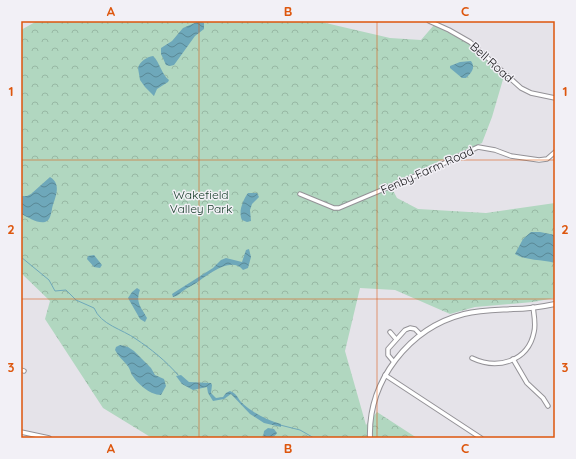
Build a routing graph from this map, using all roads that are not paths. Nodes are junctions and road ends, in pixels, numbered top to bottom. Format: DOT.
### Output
graph roads {
  1 [pos="429,21"];
  2 [pos="555,98"];
  3 [pos="555,152"];
  4 [pos="300,194"];
  5 [pos="555,304"];
  6 [pos="533,307"];
  7 [pos="390,332"];
  8 [pos="420,334"];
  9 [pos="396,339"];
  10 [pos="472,358"];
  11 [pos="513,359"];
  12 [pos="393,361"];
  13 [pos="385,375"];
  14 [pos="548,406"];
  15 [pos="21,432"];
  16 [pos="49,438"];
  17 [pos="370,438"];
  18 [pos="481,438"];
  1 -- 2 [label="street, Bell Road"];
  3 -- 4 [label="street, Fenby Farm Road"];
  5 -- 6 [label="street"];
  6 -- 8 [label="street"];
  6 -- 11 [label="street"];
  7 -- 9 [label="street"];
  8 -- 9 [label="street"];
  8 -- 12 [label="street"];
  9 -- 12 [label="street"];
  10 -- 11 [label="street"];
  11 -- 14 [label="street"];
  12 -- 13 [label="street"];
  13 -- 17 [label="street"];
  13 -- 18 [label="street"];
  15 -- 16 [label="street"];
}
